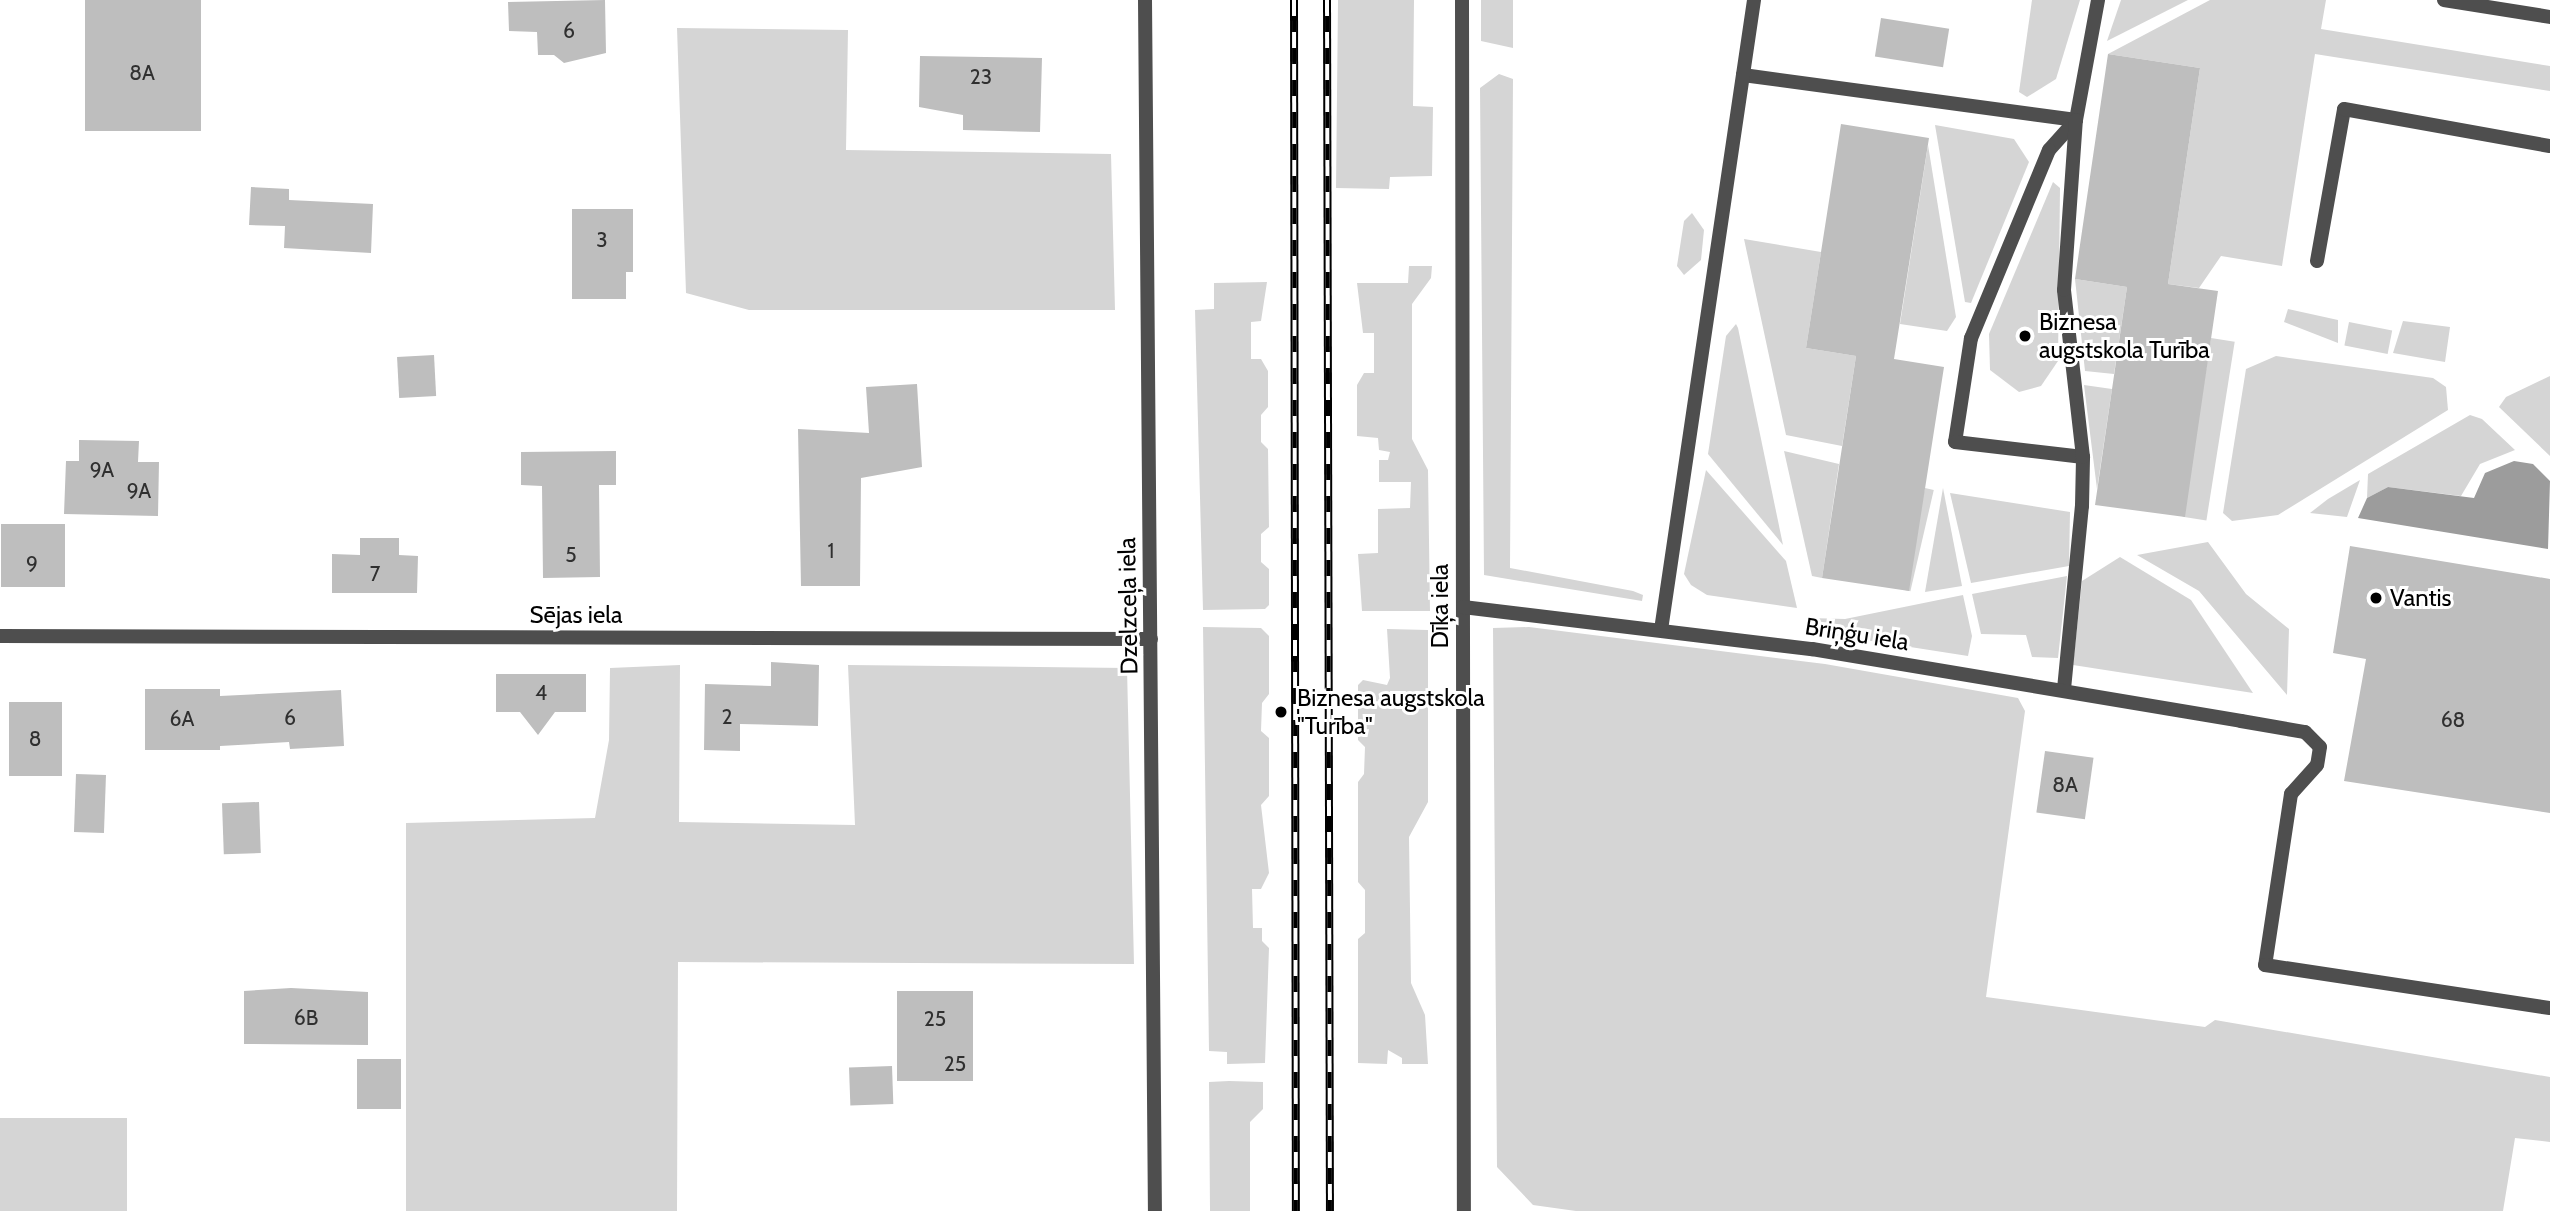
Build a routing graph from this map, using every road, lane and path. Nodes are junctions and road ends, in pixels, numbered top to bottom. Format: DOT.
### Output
graph roads {
  1 [pos="1145,0"];
  2 [pos="1462,0"];
  3 [pos="1754,0"];
  4 [pos="2098,0"];
  5 [pos="2444,0"];
  6 [pos="2550,17"];
  7 [pos="1743,75"];
  8 [pos="2076,120"];
  9 [pos="2550,146"];
  10 [pos="2317,261"];
  11 [pos="2082,457"];
  12 [pos="1463,607"];
  13 [pos="1661,630"];
  14 [pos="0,636"];
  15 [pos="1151,639"];
  16 [pos="2064,689"];
  17 [pos="2550,1009"];
  18 [pos="1155,1211"];
  19 [pos="1464,1211"];
  1 -- 15 [label="street, Dzelzceļa iela"];
  2 -- 12 [label="street, Dīķa iela"];
  3 -- 7 [label="street"];
  4 -- 8 [label="street"];
  5 -- 6 [label="street"];
  7 -- 8 [label="street"];
  7 -- 13 [label="street"];
  8 -- 11 [label="street"];
  8 -- 11 [label="street"];
  9 -- 10 [label="street"];
  11 -- 16 [label="street"];
  12 -- 13 [label="street, Briņģu iela"];
  12 -- 19 [label="street, Dīķa iela"];
  13 -- 16 [label="street, Briņģu iela"];
  14 -- 15 [label="street, Sējas iela"];
  15 -- 18 [label="street, Dzelzceļa iela"];
  16 -- 17 [label="street, Briņģu iela"];
}
